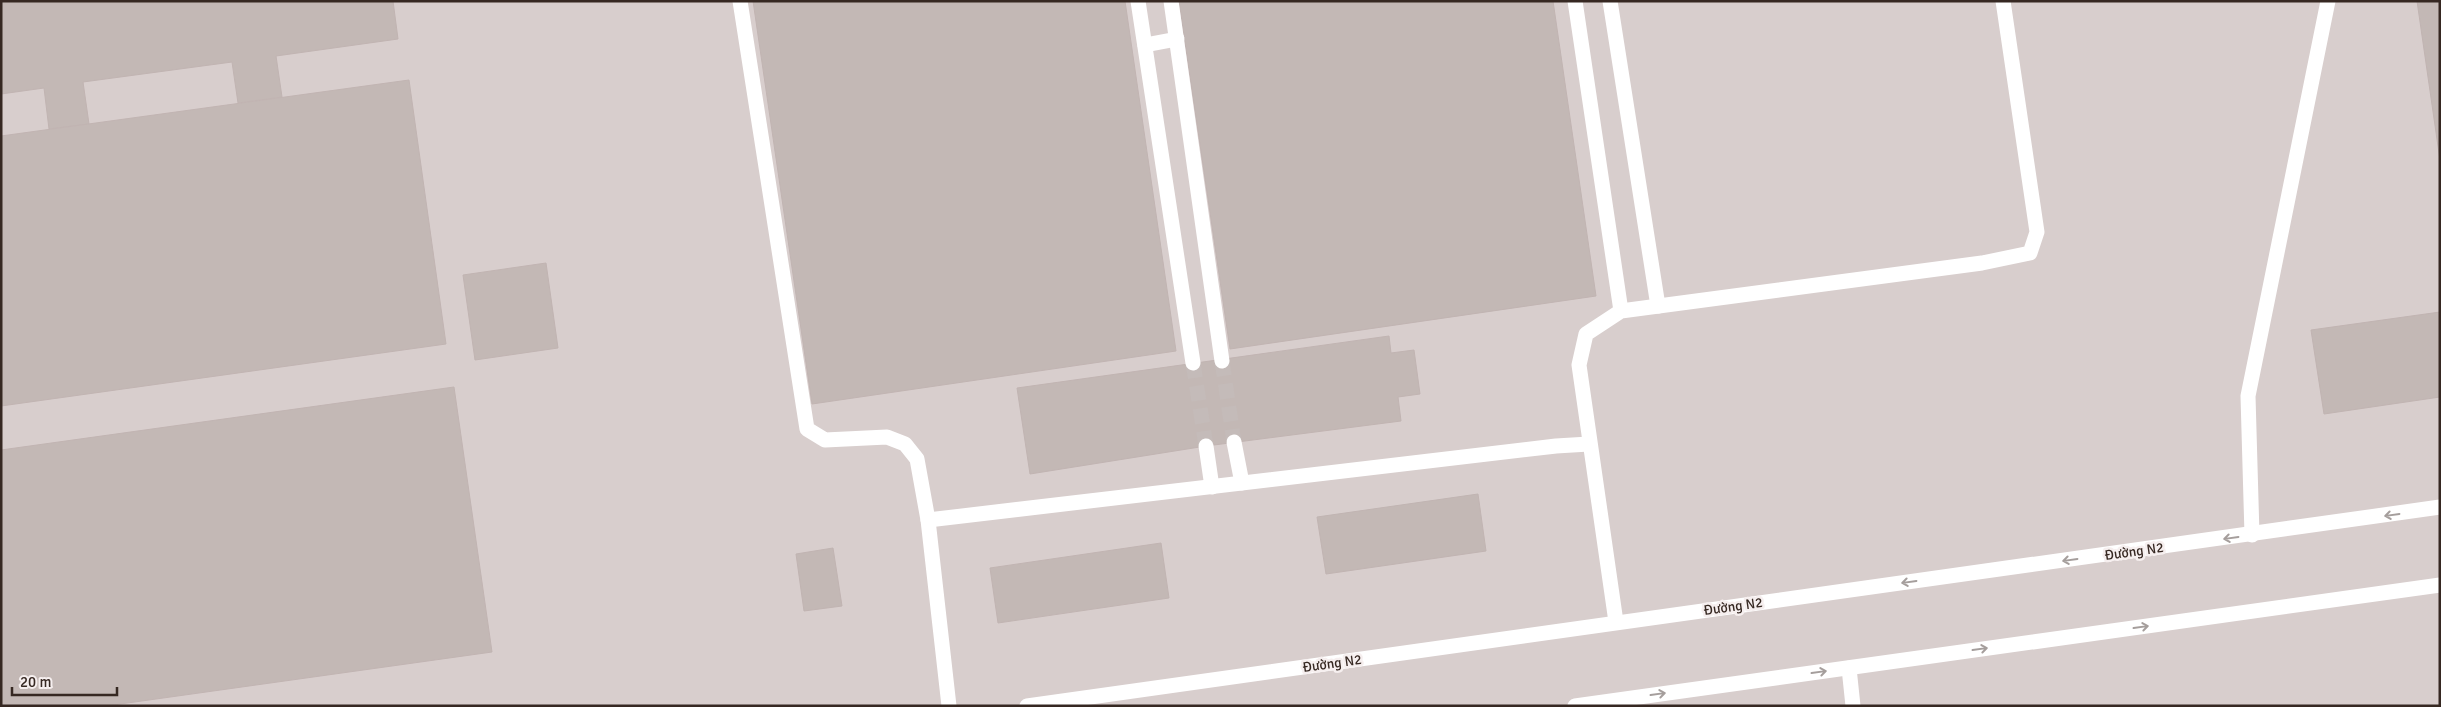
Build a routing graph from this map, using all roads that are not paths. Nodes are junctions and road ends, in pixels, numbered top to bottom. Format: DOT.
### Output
graph roads {
  1 [pos="740,1"];
  2 [pos="1138,1"];
  3 [pos="1171,1"];
  4 [pos="1575,1"];
  5 [pos="1610,1"];
  6 [pos="2003,1"];
  7 [pos="2328,1"];
  8 [pos="1177,40"];
  9 [pos="1145,45"];
  10 [pos="1658,306"];
  11 [pos="1621,311"];
  12 [pos="1222,361"];
  13 [pos="1193,363"];
  14 [pos="1234,442"];
  15 [pos="1589,444"];
  16 [pos="1206,446"];
  17 [pos="1242,483"];
  18 [pos="1212,487"];
  19 [pos="2440,508"];
  20 [pos="928,520"];
  21 [pos="2252,535"];
  22 [pos="2440,585"];
  23 [pos="1616,622"];
  24 [pos="1849,668"];
  25 [pos="949,706"];
  26 [pos="1027,706"];
  27 [pos="1575,706"];
  28 [pos="1853,706"];
  1 -- 20 [label="street"];
  2 -- 9 [label="street"];
  3 -- 8 [label="street"];
  4 -- 11 [label="street"];
  5 -- 10 [label="street"];
  6 -- 10 [label="street"];
  7 -- 21 [label="street"];
  8 -- 9 [label="street"];
  8 -- 12 [label="street"];
  9 -- 13 [label="street"];
  10 -- 11 [label="street"];
  11 -- 15 [label="street"];
  14 -- 17 [label="street"];
  15 -- 17 [label="street"];
  15 -- 23 [label="street"];
  16 -- 18 [label="street"];
  17 -- 18 [label="street"];
  18 -- 20 [label="street"];
  19 -- 21 [label="street, Đường N2, one-way"];
  20 -- 25 [label="street"];
  21 -- 23 [label="street, Đường N2, one-way"];
  24 -- 22 [label="street, one-way"];
  23 -- 26 [label="street, Đường N2"];
  27 -- 24 [label="street, one-way"];
  24 -- 28 [label="street"];
}
